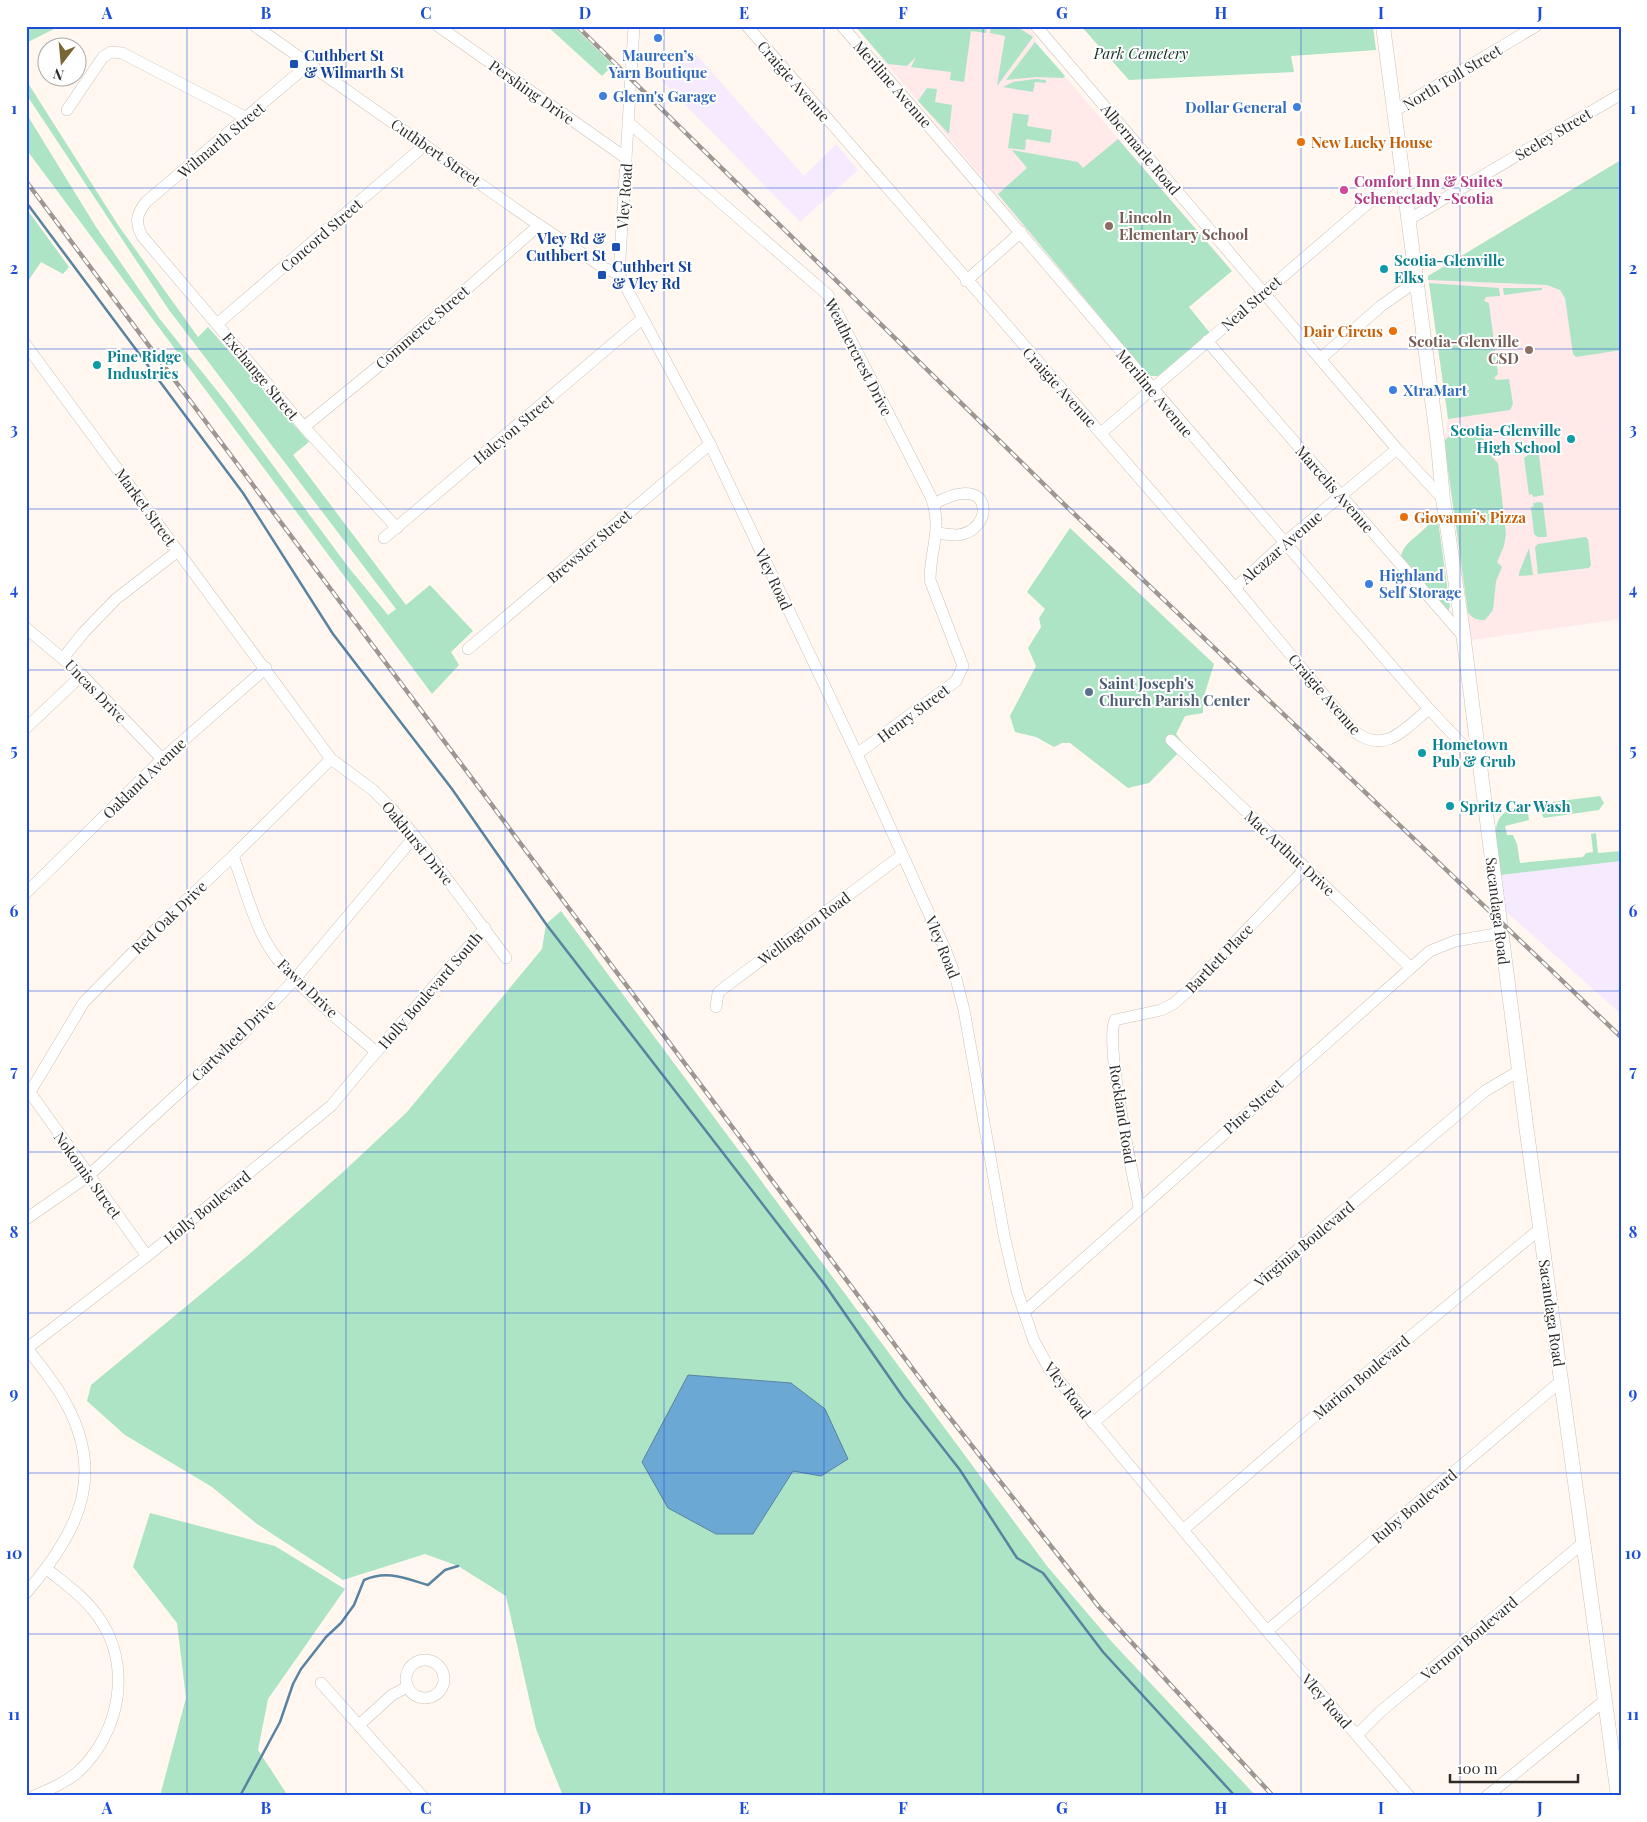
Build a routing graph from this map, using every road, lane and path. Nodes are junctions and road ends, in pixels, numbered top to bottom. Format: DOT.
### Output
graph roads {
  1 [pos="255,26"];
  2 [pos="438,26"];
  3 [pos="634,26"];
  4 [pos="747,26"];
  5 [pos="842,26"];
  6 [pos="1036,26"];
  7 [pos="1384,26"];
  8 [pos="1536,26"];
  9 [pos="309,64"];
  10 [pos="1621,94"];
  11 [pos="67,110"];
  12 [pos="1394,112"];
  13 [pos="247,118"];
  14 [pos="628,122"];
  15 [pos="423,144"];
  16 [pos="626,158"];
  17 [pos="1402,174"];
  18 [pos="136,218"];
  19 [pos="1408,220"];
  20 [pos="539,225"];
  21 [pos="1021,232"];
  22 [pos="619,274"];
  23 [pos="966,281"];
  24 [pos="1416,282"];
  25 [pos="1263,292"];
  26 [pos="642,319"];
  27 [pos="217,324"];
  28 [pos="1208,340"];
  29 [pos="26,346"];
  30 [pos="1320,359"];
  31 [pos="1151,388"];
  32 [pos="304,427"];
  33 [pos="1101,433"];
  34 [pos="710,444"];
  35 [pos="1397,449"];
  36 [pos="1341,496"];
  37 [pos="1443,499"];
  38 [pos="934,504"];
  39 [pos="397,528"];
  40 [pos="937,533"];
  41 [pos="384,538"];
  42 [pos="1284,543"];
  43 [pos="178,551"];
  44 [pos="1235,588"];
  45 [pos="26,628"];
  46 [pos="1463,636"];
  47 [pos="468,649"];
  48 [pos="64,658"];
  49 [pos="963,666"];
  50 [pos="266,668"];
  51 [pos="82,675"];
  52 [pos="1429,709"];
  53 [pos="26,728"];
  54 [pos="1171,740"];
  55 [pos="1476,751"];
  56 [pos="857,754"];
  57 [pos="162,759"];
  58 [pos="331,759"];
  59 [pos="415,836"];
  60 [pos="902,855"];
  61 [pos="233,856"];
  62 [pos="1306,868"];
  63 [pos="26,893"];
  64 [pos="485,928"];
  65 [pos="1501,933"];
  66 [pos="506,958"];
  67 [pos="1410,966"];
  68 [pos="295,979"];
  69 [pos="716,1007"];
  70 [pos="1115,1020"];
  71 [pos="376,1052"];
  72 [pos="1519,1071"];
  73 [pos="28,1090"];
  74 [pos="88,1176"];
  75 [pos="1139,1207"];
  76 [pos="26,1219"];
  77 [pos="1542,1228"];
  78 [pos="147,1256"];
  79 [pos="1024,1312"];
  80 [pos="27,1348"];
  81 [pos="1561,1381"];
  82 [pos="1093,1423"];
  83 [pos="1184,1530"];
  84 [pos="1583,1543"];
  85 [pos="47,1568"];
  86 [pos="26,1593"];
  87 [pos="1267,1631"];
  88 [pos="322,1682"];
  89 [pos="407,1687"];
  90 [pos="1604,1701"];
  91 [pos="359,1725"];
  92 [pos="1357,1735"];
  93 [pos="34,1796"];
  94 [pos="422,1796"];
  95 [pos="1409,1796"];
  96 [pos="1487,1796"];
  97 [pos="1618,1796"];
  1 -- 9 [label="street, Cuthbert Street"];
  2 -- 16 [label="street, Pershing Drive"];
  3 -- 14 [label="street, Vley Road"];
  4 -- 23 [label="street, Craigie Avenue"];
  5 -- 21 [label="street, Meriline Avenue"];
  6 -- 25 [label="street, Albermarle Road"];
  7 -- 12 [label="main road, Sacandaga Road"];
  8 -- 12 [label="street, North Toll Street"];
  9 -- 13 [label="street, Wilmarth Street"];
  9 -- 15 [label="street, Cuthbert Street"];
  10 -- 19 [label="street, Seeley Street"];
  11 -- 13 [label="street"];
  12 -- 17 [label="main road, Sacandaga Road"];
  13 -- 18 [label="street, Wilmarth Street"];
  14 -- 16 [label="street, Vley Road"];
  14 -- 38 [label="street, Weathercrest Drive"];
  15 -- 20 [label="street, Cuthbert Street"];
  15 -- 27 [label="street, Concord Street"];
  16 -- 22 [label="street, Vley Road"];
  17 -- 19 [label="main road, Sacandaga Road"];
  17 -- 25 [label="street, Neal Street"];
  18 -- 27 [label="street, Exchange Street"];
  19 -- 24 [label="main road, Sacandaga Road"];
  20 -- 22 [label="street, Cuthbert Street"];
  20 -- 32 [label="street, Commerce Street"];
  21 -- 23 [label="street"];
  21 -- 31 [label="street, Meriline Avenue"];
  22 -- 26 [label="street, Vley Road"];
  23 -- 33 [label="street, Craigie Avenue"];
  24 -- 30 [label="street"];
  24 -- 37 [label="main road, Sacandaga Road"];
  25 -- 28 [label="street, Neal Street"];
  25 -- 30 [label="street, Albermarle Road"];
  26 -- 34 [label="street, Vley Road"];
  26 -- 39 [label="street, Halcyon Street"];
  27 -- 32 [label="street, Exchange Street"];
  28 -- 31 [label="street, Neal Street"];
  28 -- 36 [label="street, Marcelis Avenue"];
  29 -- 43 [label="street, Market Street"];
  30 -- 35 [label="street, Albermarle Road"];
  31 -- 33 [label="street, Neal Street"];
  31 -- 42 [label="street, Meriline Avenue"];
  32 -- 39 [label="street, Exchange Street"];
  33 -- 44 [label="street, Craigie Avenue"];
  34 -- 47 [label="street, Brewster Street"];
  34 -- 56 [label="street, Vley Road"];
  35 -- 36 [label="street, Alcazar Avenue"];
  35 -- 37 [label="street, Albermarle Road"];
  36 -- 42 [label="street, Alcazar Avenue"];
  36 -- 46 [label="street, Marcelis Avenue"];
  37 -- 46 [label="main road, Sacandaga Road"];
  38 -- 40 [label="street, Weathercrest Drive"];
  38 -- 40 [label="street"];
  39 -- 41 [label="street, Halcyon Street"];
  40 -- 49 [label="street, Weathercrest Drive"];
  42 -- 44 [label="street, Alcazar Avenue"];
  42 -- 52 [label="street, Meriline Avenue"];
  43 -- 48 [label="street"];
  43 -- 50 [label="street, Market Street"];
  44 -- 52 [label="street, Craigie Avenue"];
  45 -- 48 [label="street, Uncas Drive"];
  46 -- 55 [label="main road, Sacandaga Road"];
  48 -- 51 [label="street, Uncas Drive"];
  49 -- 56 [label="street, Henry Street"];
  50 -- 57 [label="street, Oakland Avenue"];
  50 -- 58 [label="street, Oakhurst Drive"];
  51 -- 53 [label="street"];
  51 -- 57 [label="street, Uncas Drive"];
  52 -- 55 [label="street, Meriline Avenue"];
  54 -- 62 [label="street, Mac Arthur Drive"];
  55 -- 65 [label="main road, Sacandaga Road"];
  56 -- 60 [label="street, Vley Road"];
  57 -- 63 [label="street, Oakland Avenue"];
  58 -- 59 [label="street, Oakhurst Drive"];
  58 -- 61 [label="street, Red Oak Drive"];
  59 -- 64 [label="street, Oakhurst Drive"];
  59 -- 68 [label="street, Cartwheel Drive"];
  60 -- 69 [label="street, Wellington Road"];
  60 -- 79 [label="street, Vley Road"];
  61 -- 68 [label="street, Fawn Drive"];
  61 -- 73 [label="street, Red Oak Drive"];
  62 -- 67 [label="street, Mac Arthur Drive"];
  62 -- 70 [label="street, Bartlett Place"];
  64 -- 66 [label="street, Oakhurst Drive"];
  64 -- 71 [label="street, Holly Boulevard South"];
  65 -- 67 [label="street, Pine Street"];
  65 -- 72 [label="main road, Sacandaga Road"];
  67 -- 75 [label="street, Pine Street"];
  68 -- 71 [label="street, Fawn Drive"];
  68 -- 74 [label="street, Cartwheel Drive"];
  70 -- 75 [label="street, Rockland Road"];
  71 -- 78 [label="street, Holly Boulevard"];
  72 -- 77 [label="main road, Sacandaga Road"];
  72 -- 82 [label="street, Virginia Boulevard"];
  73 -- 74 [label="street, Nokomis Street"];
  74 -- 76 [label="street, Cartwheel Drive"];
  74 -- 78 [label="street, Nokomis Street"];
  75 -- 79 [label="street, Pine Street"];
  77 -- 81 [label="main road, Sacandaga Road"];
  77 -- 83 [label="street, Marion Boulevard"];
  78 -- 80 [label="street, Holly Boulevard"];
  79 -- 82 [label="street, Vley Road"];
  80 -- 85 [label="street"];
  81 -- 84 [label="main road, Sacandaga Road"];
  81 -- 87 [label="street, Ruby Boulevard"];
  82 -- 83 [label="street, Vley Road"];
  83 -- 87 [label="street, Vley Road"];
  84 -- 90 [label="main road, Sacandaga Road"];
  84 -- 92 [label="street, Vernon Boulevard"];
  85 -- 86 [label="street"];
  85 -- 93 [label="street"];
  87 -- 92 [label="street, Vley Road"];
  88 -- 91 [label="street"];
  89 -- 91 [label="street"];
  90 -- 96 [label="street"];
  90 -- 97 [label="main road, Sacandaga Road"];
  91 -- 94 [label="street"];
  92 -- 95 [label="street, Vley Road"];
}
